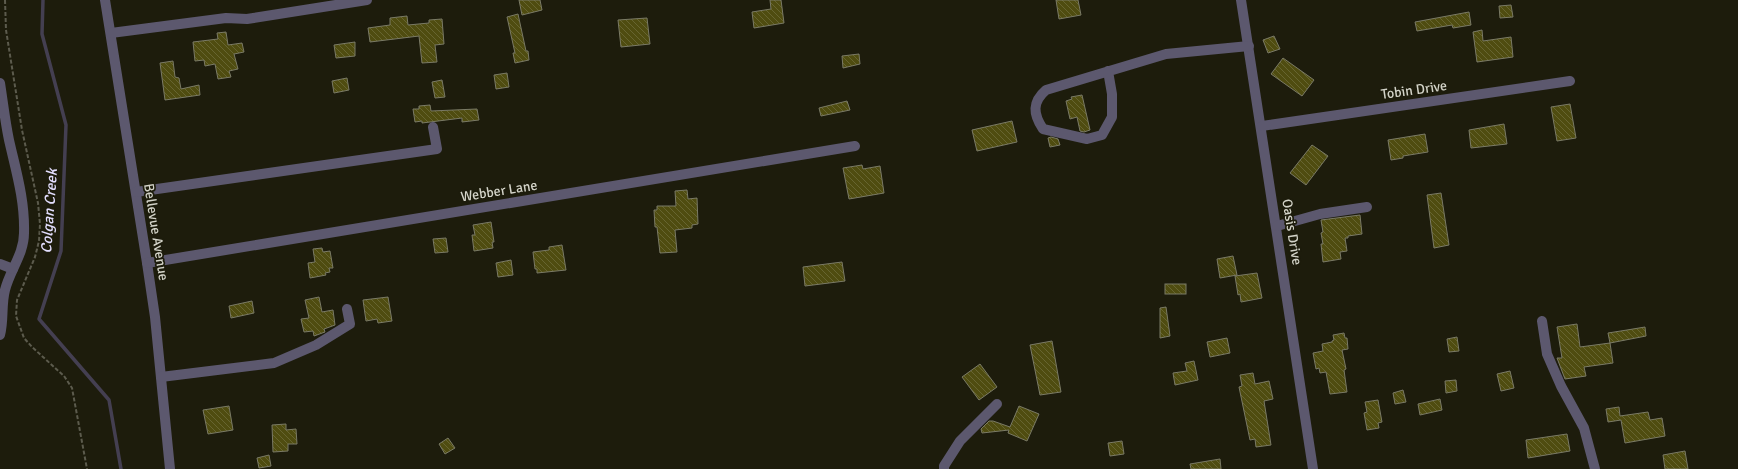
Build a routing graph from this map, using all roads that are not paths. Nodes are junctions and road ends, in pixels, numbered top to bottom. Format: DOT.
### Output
graph roads {
  1 [pos="106,0"];
  2 [pos="367,0"];
  3 [pos="1241,0"];
  4 [pos="111,33"];
  5 [pos="1249,46"];
  6 [pos="1108,71"];
  7 [pos="1570,81"];
  8 [pos="0,83"];
  9 [pos="1262,126"];
  10 [pos="433,127"];
  11 [pos="855,146"];
  12 [pos="136,192"];
  13 [pos="1366,207"];
  14 [pos="1277,226"];
  15 [pos="147,263"];
  16 [pos="0,264"];
  17 [pos="13,269"];
  18 [pos="347,309"];
  19 [pos="1542,321"];
  20 [pos="0,335"];
  21 [pos="161,377"];
  22 [pos="997,404"];
  23 [pos="170,469"];
  24 [pos="944,469"];
  25 [pos="1313,469"];
  26 [pos="1595,469"];
  1 -- 4 [label="street, Bellevue Avenue"];
  2 -- 4 [label="street"];
  3 -- 5 [label="street, Oasis Drive"];
  4 -- 12 [label="street, Bellevue Avenue"];
  5 -- 6 [label="street"];
  5 -- 9 [label="street, Oasis Drive"];
  6 -- 6 [label="street"];
  7 -- 9 [label="street, Tobin Drive"];
  8 -- 17 [label="street"];
  9 -- 14 [label="street, Oasis Drive"];
  10 -- 12 [label="street"];
  11 -- 15 [label="street, Webber Lane"];
  12 -- 15 [label="street, Bellevue Avenue"];
  13 -- 14 [label="street"];
  14 -- 25 [label="street, Oasis Drive"];
  15 -- 21 [label="street, Bellevue Avenue"];
  16 -- 17 [label="street"];
  17 -- 20 [label="street"];
  18 -- 21 [label="street"];
  19 -- 26 [label="street"];
  21 -- 23 [label="street, Bellevue Avenue"];
  22 -- 24 [label="street"];
}
